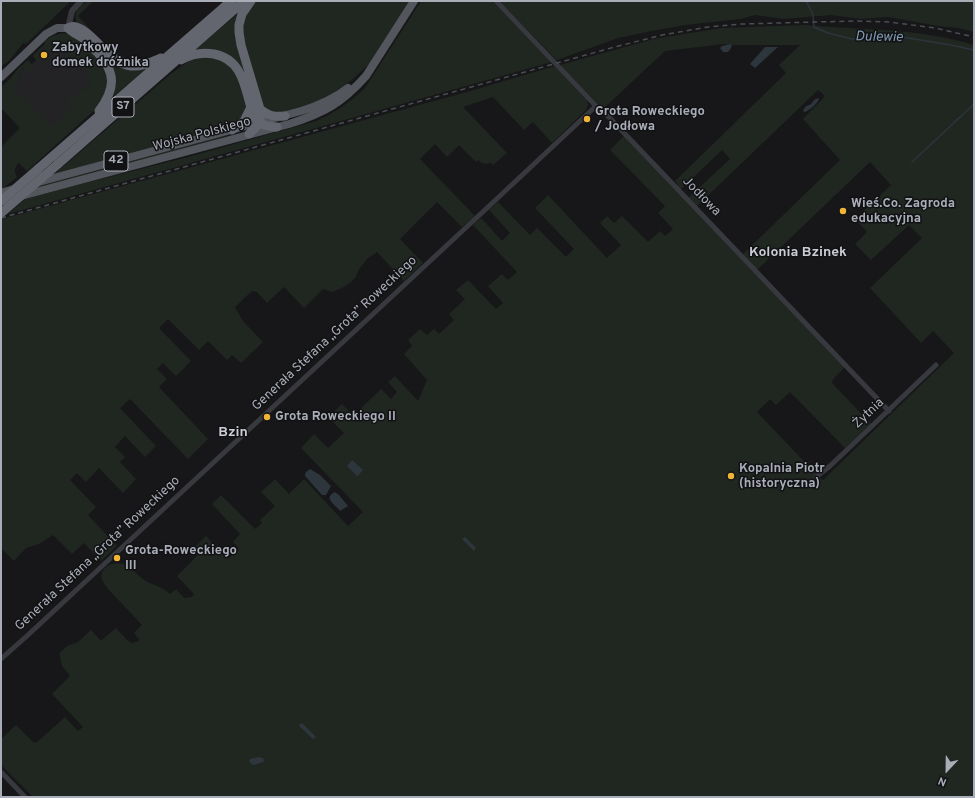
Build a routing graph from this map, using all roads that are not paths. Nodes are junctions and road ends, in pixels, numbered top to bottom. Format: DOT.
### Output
graph roads {
  1 [pos="81,1"];
  2 [pos="231,1"];
  3 [pos="244,1"];
  4 [pos="251,1"];
  5 [pos="414,1"];
  6 [pos="496,1"];
  7 [pos="68,28"];
  8 [pos="383,49"];
  9 [pos="169,55"];
  10 [pos="164,71"];
  11 [pos="1,77"];
  12 [pos="596,106"];
  13 [pos="251,107"];
  14 [pos="260,109"];
  15 [pos="285,116"];
  16 [pos="260,123"];
  17 [pos="88,125"];
  18 [pos="277,127"];
  19 [pos="232,130"];
  20 [pos="249,134"];
  21 [pos="1,193"];
  22 [pos="1,201"];
  23 [pos="1,213"];
  24 [pos="936,365"];
  25 [pos="889,411"];
  26 [pos="816,477"];
  27 [pos="1,658"];
  28 [pos="1,772"];
  29 [pos="25,797"];
  1 -- 7 [label="street"];
  2 -- 9 [label="highway, S7"];
  3 -- 10 [label="highway, S7"];
  4 -- 14 [label="highway"];
  5 -- 8 [label="main road, Wojska Polskiego / 42"];
  6 -- 12 [label="street, Jodłowa"];
  7 -- 9 [label="highway"];
  7 -- 11 [label="main road"];
  7 -- 17 [label="highway"];
  8 -- 15 [label="main road, Wojska Polskiego / 42"];
  8 -- 18 [label="main road, Wojska Polskiego / 42"];
  9 -- 17 [label="highway, S7"];
  10 -- 13 [label="highway"];
  10 -- 23 [label="highway, S7, bridge"];
  12 -- 25 [label="street, Jodłowa"];
  12 -- 27 [label="street, Generała Stefana „Grota” Roweckiego"];
  13 -- 16 [label="highway"];
  13 -- 19 [label="highway"];
  14 -- 15 [label="highway"];
  14 -- 16 [label="highway"];
  15 -- 16 [label="main road, Wojska Polskiego / 42"];
  16 -- 18 [label="highway"];
  16 -- 19 [label="main road, Wojska Polskiego / 42"];
  16 -- 20 [label="highway"];
  17 -- 22 [label="highway, S7, bridge"];
  18 -- 20 [label="main road, Wojska Polskiego / 42"];
  19 -- 21 [label="main road, Wojska Polskiego / 42"];
  20 -- 22 [label="main road, Wojska Polskiego / 42"];
  24 -- 25 [label="street, Żytnia"];
  25 -- 26 [label="street, Żytnia"];
  28 -- 29 [label="street"];
}
